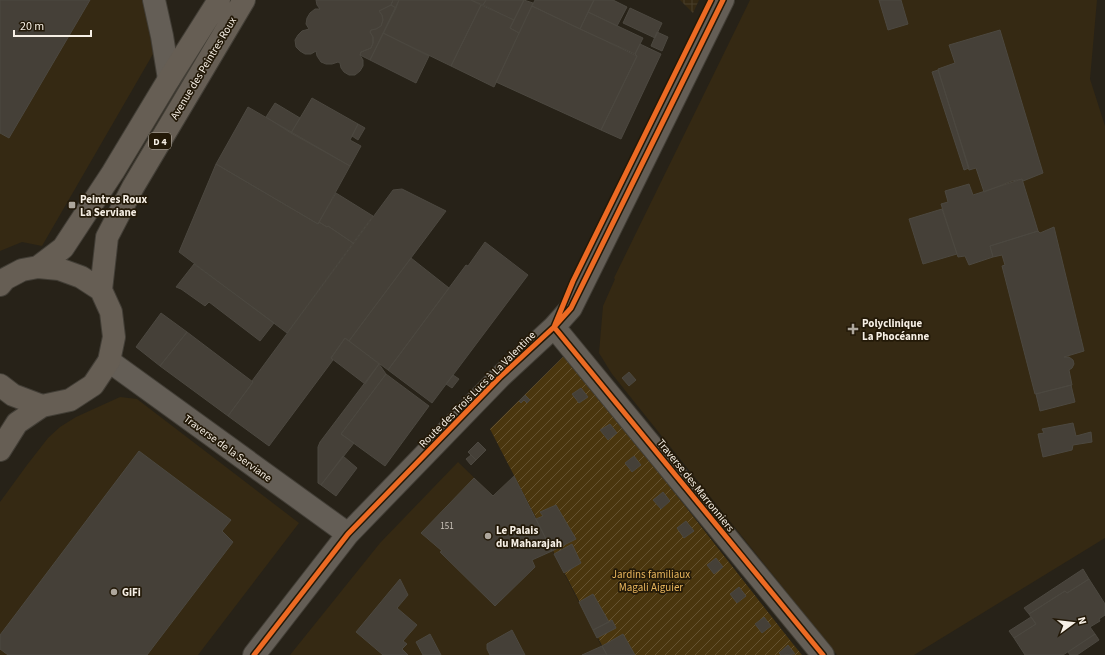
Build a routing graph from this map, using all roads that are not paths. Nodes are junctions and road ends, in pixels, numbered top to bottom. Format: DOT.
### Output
graph roads {
  1 [pos="154,0"];
  2 [pos="219,0"];
  3 [pos="244,0"];
  4 [pos="724,0"];
  5 [pos="169,80"];
  6 [pos="38,267"];
  7 [pos="0,285"];
  8 [pos="101,290"];
  9 [pos="554,327"];
  10 [pos="109,361"];
  11 [pos="0,385"];
  12 [pos="42,406"];
  13 [pos="0,450"];
  14 [pos="348,534"];
  15 [pos="254,655"];
  16 [pos="823,655"];
  1 -- 5 [label="street"];
  2 -- 5 [label="main road, Avenue des Peintres Roux / D 4"];
  3 -- 8 [label="main road, Avenue des Peintres Roux / D 4"];
  4 -- 9 [label="street, Route des Trois Lucs à La Valentine"];
  5 -- 6 [label="main road, Avenue des Peintres Roux / D 4"];
  6 -- 7 [label="main road"];
  6 -- 8 [label="main road"];
  8 -- 10 [label="main road"];
  9 -- 14 [label="street, Route des Trois Lucs à La Valentine"];
  9 -- 16 [label="street, Traverse des Marronniers"];
  10 -- 12 [label="main road"];
  10 -- 14 [label="street, Traverse de la Serviane"];
  11 -- 12 [label="main road"];
  12 -- 13 [label="main road"];
  14 -- 15 [label="street, Route des Trois Lucs à La Valentine"];
}
